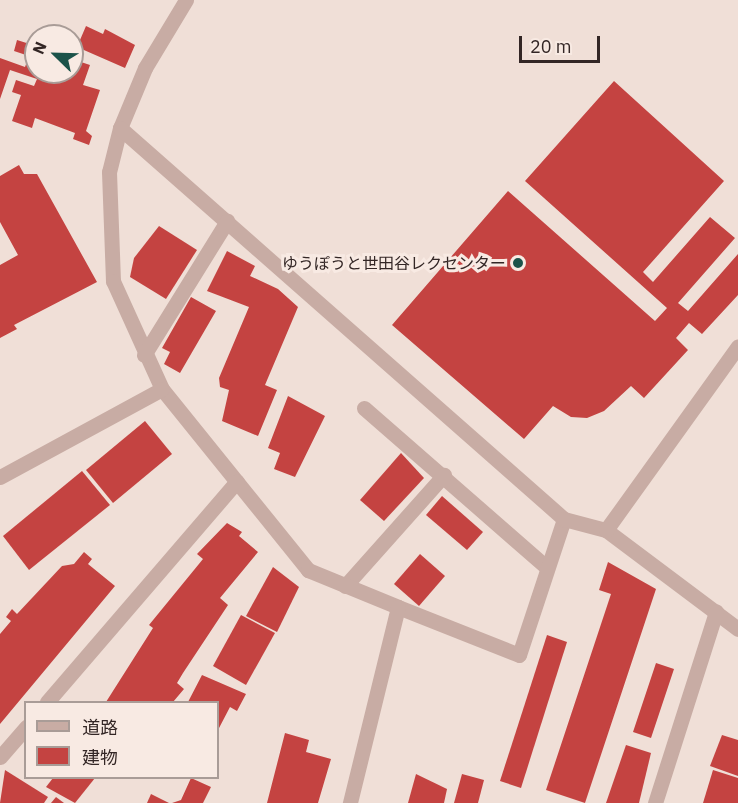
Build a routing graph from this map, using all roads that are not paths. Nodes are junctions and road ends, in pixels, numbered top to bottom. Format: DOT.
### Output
graph roads {
  1 [pos="186,0"];
  2 [pos="120,128"];
  3 [pos="227,221"];
  4 [pos="738,346"];
  5 [pos="144,356"];
  6 [pos="162,389"];
  7 [pos="364,408"];
  8 [pos="444,475"];
  9 [pos="0,477"];
  10 [pos="237,481"];
  11 [pos="564,519"];
  12 [pos="606,530"];
  13 [pos="546,567"];
  14 [pos="345,586"];
  15 [pos="398,607"];
  16 [pos="716,612"];
  17 [pos="738,629"];
  18 [pos="48,701"];
  19 [pos="24,729"];
  20 [pos="0,757"];
  21 [pos="350,803"];
  22 [pos="655,803"];
  1 -- 2 [label="street"];
  2 -- 3 [label="street"];
  2 -- 5 [label="street"];
  3 -- 5 [label="street"];
  3 -- 11 [label="street"];
  4 -- 12 [label="street"];
  5 -- 6 [label="street"];
  6 -- 9 [label="street"];
  6 -- 10 [label="street"];
  7 -- 8 [label="street"];
  8 -- 13 [label="street"];
  8 -- 14 [label="street"];
  10 -- 14 [label="street"];
  10 -- 18 [label="street"];
  11 -- 12 [label="street"];
  11 -- 13 [label="street"];
  12 -- 16 [label="street"];
  13 -- 15 [label="street"];
  14 -- 15 [label="street"];
  15 -- 21 [label="street"];
  16 -- 17 [label="street"];
  16 -- 22 [label="street"];
  19 -- 20 [label="street"];
}
